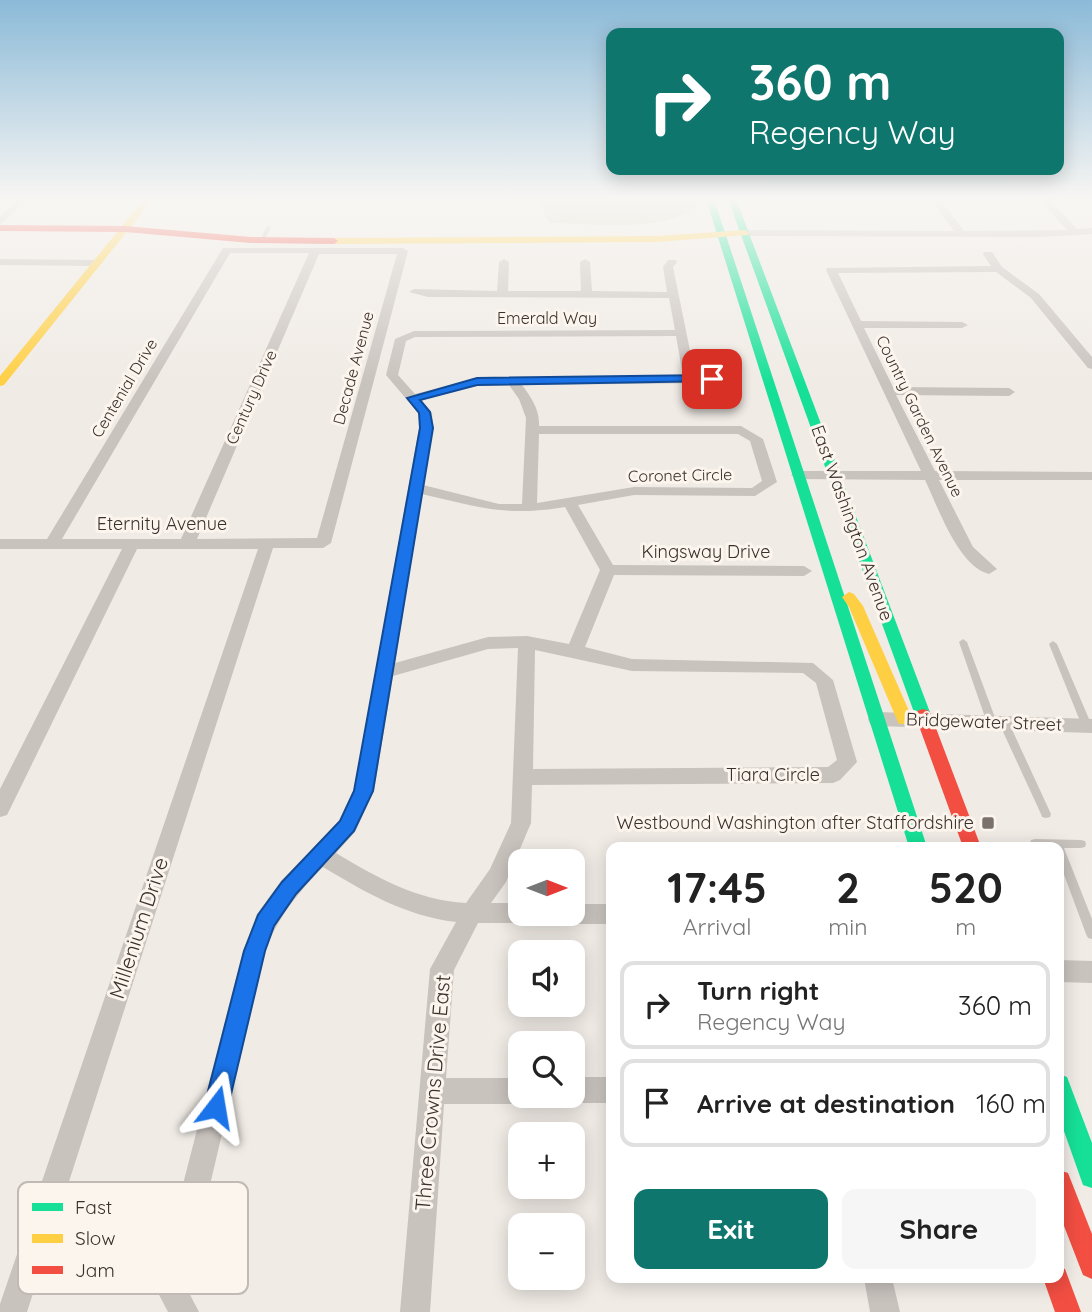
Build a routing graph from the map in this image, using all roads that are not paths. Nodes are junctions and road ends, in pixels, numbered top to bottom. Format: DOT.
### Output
graph roads {
  1 [pos="99,260"];
  2 [pos="221,260"];
  3 [pos="311,260"];
  4 [pos="400,260"];
  5 [pos="737,260"];
  6 [pos="744,260"];
  7 [pos="992,260"];
  8 [pos="504,261"];
  9 [pos="0,262"];
  10 [pos="585,262"];
  11 [pos="672,262"];
  12 [pos="97,263"];
  13 [pos="998,269"];
  14 [pos="414,292"];
  15 [pos="502,294"];
  16 [pos="587,295"];
  17 [pos="672,295"];
  18 [pos="855,324"];
  19 [pos="962,325"];
  20 [pos="752,330"];
  21 [pos="680,333"];
  22 [pos="1092,365"];
  23 [pos="690,379"];
  24 [pos="712,379"];
  25 [pos="511,380"];
  26 [pos="0,383"];
  27 [pos="888,391"];
  28 [pos="1009,392"];
  29 [pos="413,398"];
  30 [pos="533,430"];
  31 [pos="930,474"];
  32 [pos="798,475"];
  33 [pos="826,475"];
  34 [pos="1092,476"];
  35 [pos="416,488"];
  36 [pos="570,504"];
  37 [pos="529,509"];
  38 [pos="323,542"];
  39 [pos="0,544"];
  40 [pos="52,544"];
  41 [pos="132,544"];
  42 [pos="187,544"];
  43 [pos="267,544"];
  44 [pos="989,569"];
  45 [pos="608,570"];
  46 [pos="804,571"];
  47 [pos="829,571"];
  48 [pos="527,642"];
  49 [pos="963,642"];
  50 [pos="1053,644"];
  51 [pos="575,651"];
  52 [pos="385,672"];
  53 [pos="877,719"];
  54 [pos="905,720"];
  55 [pos="925,720"];
  56 [pos="998,723"];
  57 [pos="1090,726"];
  58 [pos="521,777"];
  59 [pos="0,809"];
  60 [pos="1046,814"];
  61 [pos="916,842"];
  62 [pos="970,842"];
  63 [pos="1081,844"];
  64 [pos="1064,845"];
  65 [pos="321,855"];
  66 [pos="1064,862"];
  67 [pos="472,913"];
  68 [pos="508,913"];
  69 [pos="585,914"];
  70 [pos="606,914"];
  71 [pos="1092,934"];
  72 [pos="1064,971"];
  73 [pos="1092,972"];
  74 [pos="585,1090"];
  75 [pos="606,1090"];
  76 [pos="432,1091"];
  77 [pos="508,1091"];
  78 [pos="1064,1099"];
  79 [pos="1092,1176"];
  80 [pos="55,1182"];
  81 [pos="203,1182"];
  82 [pos="1064,1195"];
  83 [pos="1092,1266"];
  84 [pos="879,1283"];
  85 [pos="1058,1283"];
  86 [pos="18,1294"];
  87 [pos="12,1312"];
  88 [pos="415,1312"];
  89 [pos="885,1312"];
  90 [pos="1068,1312"];
  1 -- 12 [label="main road"];
  2 -- 40 [label="street, Centenial Drive"];
  3 -- 42 [label="street, Century Drive"];
  4 -- 38 [label="street, Decade Avenue"];
  5 -- 20 [label="main road, East Washington Avenue"];
  6 -- 33 [label="main road, East Washington Avenue"];
  7 -- 13 [label="street"];
  8 -- 15 [label="street"];
  9 -- 12 [label="street"];
  10 -- 16 [label="street"];
  11 -- 17 [label="street"];
  12 -- 26 [label="main road"];
  13 -- 18 [label="street, Country Garden Avenue"];
  13 -- 22 [label="street"];
  14 -- 15 [label="street"];
  15 -- 16 [label="street"];
  16 -- 17 [label="street"];
  17 -- 21 [label="street"];
  18 -- 19 [label="street"];
  18 -- 27 [label="street, Country Garden Avenue"];
  20 -- 32 [label="main road, East Washington Avenue"];
  20 -- 33 [label="main road"];
  21 -- 23 [label="street"];
  21 -- 29 [label="street, Emerald Way"];
  23 -- 24 [label="street"];
  23 -- 25 [label="street"];
  25 -- 29 [label="street"];
  25 -- 30 [label="street"];
  27 -- 28 [label="street"];
  27 -- 31 [label="street, Country Garden Avenue"];
  29 -- 35 [label="street"];
  30 -- 36 [label="street, Coronet Circle"];
  30 -- 37 [label="street"];
  31 -- 33 [label="street"];
  31 -- 34 [label="street"];
  31 -- 44 [label="street, Country Garden Avenue"];
  32 -- 33 [label="street"];
  32 -- 47 [label="main road, East Washington Avenue"];
  33 -- 55 [label="main road, East Washington Avenue"];
  35 -- 37 [label="street"];
  35 -- 52 [label="street"];
  36 -- 37 [label="street"];
  36 -- 45 [label="street"];
  38 -- 43 [label="street, Eternity Avenue"];
  39 -- 40 [label="street, Eternity Avenue"];
  40 -- 41 [label="street, Eternity Avenue"];
  41 -- 42 [label="street, Eternity Avenue"];
  41 -- 59 [label="street"];
  42 -- 43 [label="street, Eternity Avenue"];
  43 -- 80 [label="street, Millenium Drive"];
  45 -- 46 [label="street, Kingsway Drive"];
  45 -- 51 [label="street"];
  47 -- 53 [label="main road, East Washington Avenue"];
  47 -- 54 [label="main road"];
  48 -- 51 [label="street"];
  48 -- 52 [label="street"];
  48 -- 58 [label="street, Three Crowns Drive East"];
  49 -- 56 [label="lane"];
  50 -- 57 [label="lane"];
  51 -- 58 [label="street, Tiara Circle"];
  52 -- 65 [label="street"];
  53 -- 54 [label="street, Bridgewater Street"];
  53 -- 61 [label="main road, East Washington Avenue"];
  54 -- 55 [label="street, Bridgewater Street"];
  55 -- 56 [label="street, Bridgewater Street"];
  55 -- 62 [label="main road, East Washington Avenue"];
  56 -- 57 [label="street, Bridgewater Street"];
  56 -- 60 [label="lane"];
  58 -- 67 [label="street, Three Crowns Drive East"];
  63 -- 64 [label="lane"];
  65 -- 67 [label="street"];
  65 -- 81 [label="street"];
  66 -- 71 [label="lane"];
  67 -- 68 [label="street"];
  67 -- 76 [label="street, Three Crowns Drive East"];
  69 -- 70 [label="street"];
  72 -- 73 [label="street"];
  74 -- 75 [label="street"];
  76 -- 77 [label="street"];
  76 -- 88 [label="street, Three Crowns Drive East"];
  78 -- 79 [label="main road"];
  82 -- 83 [label="main road"];
  84 -- 89 [label="street"];
  85 -- 90 [label="main road"];
  86 -- 87 [label="street, Millenium Drive"];
}
